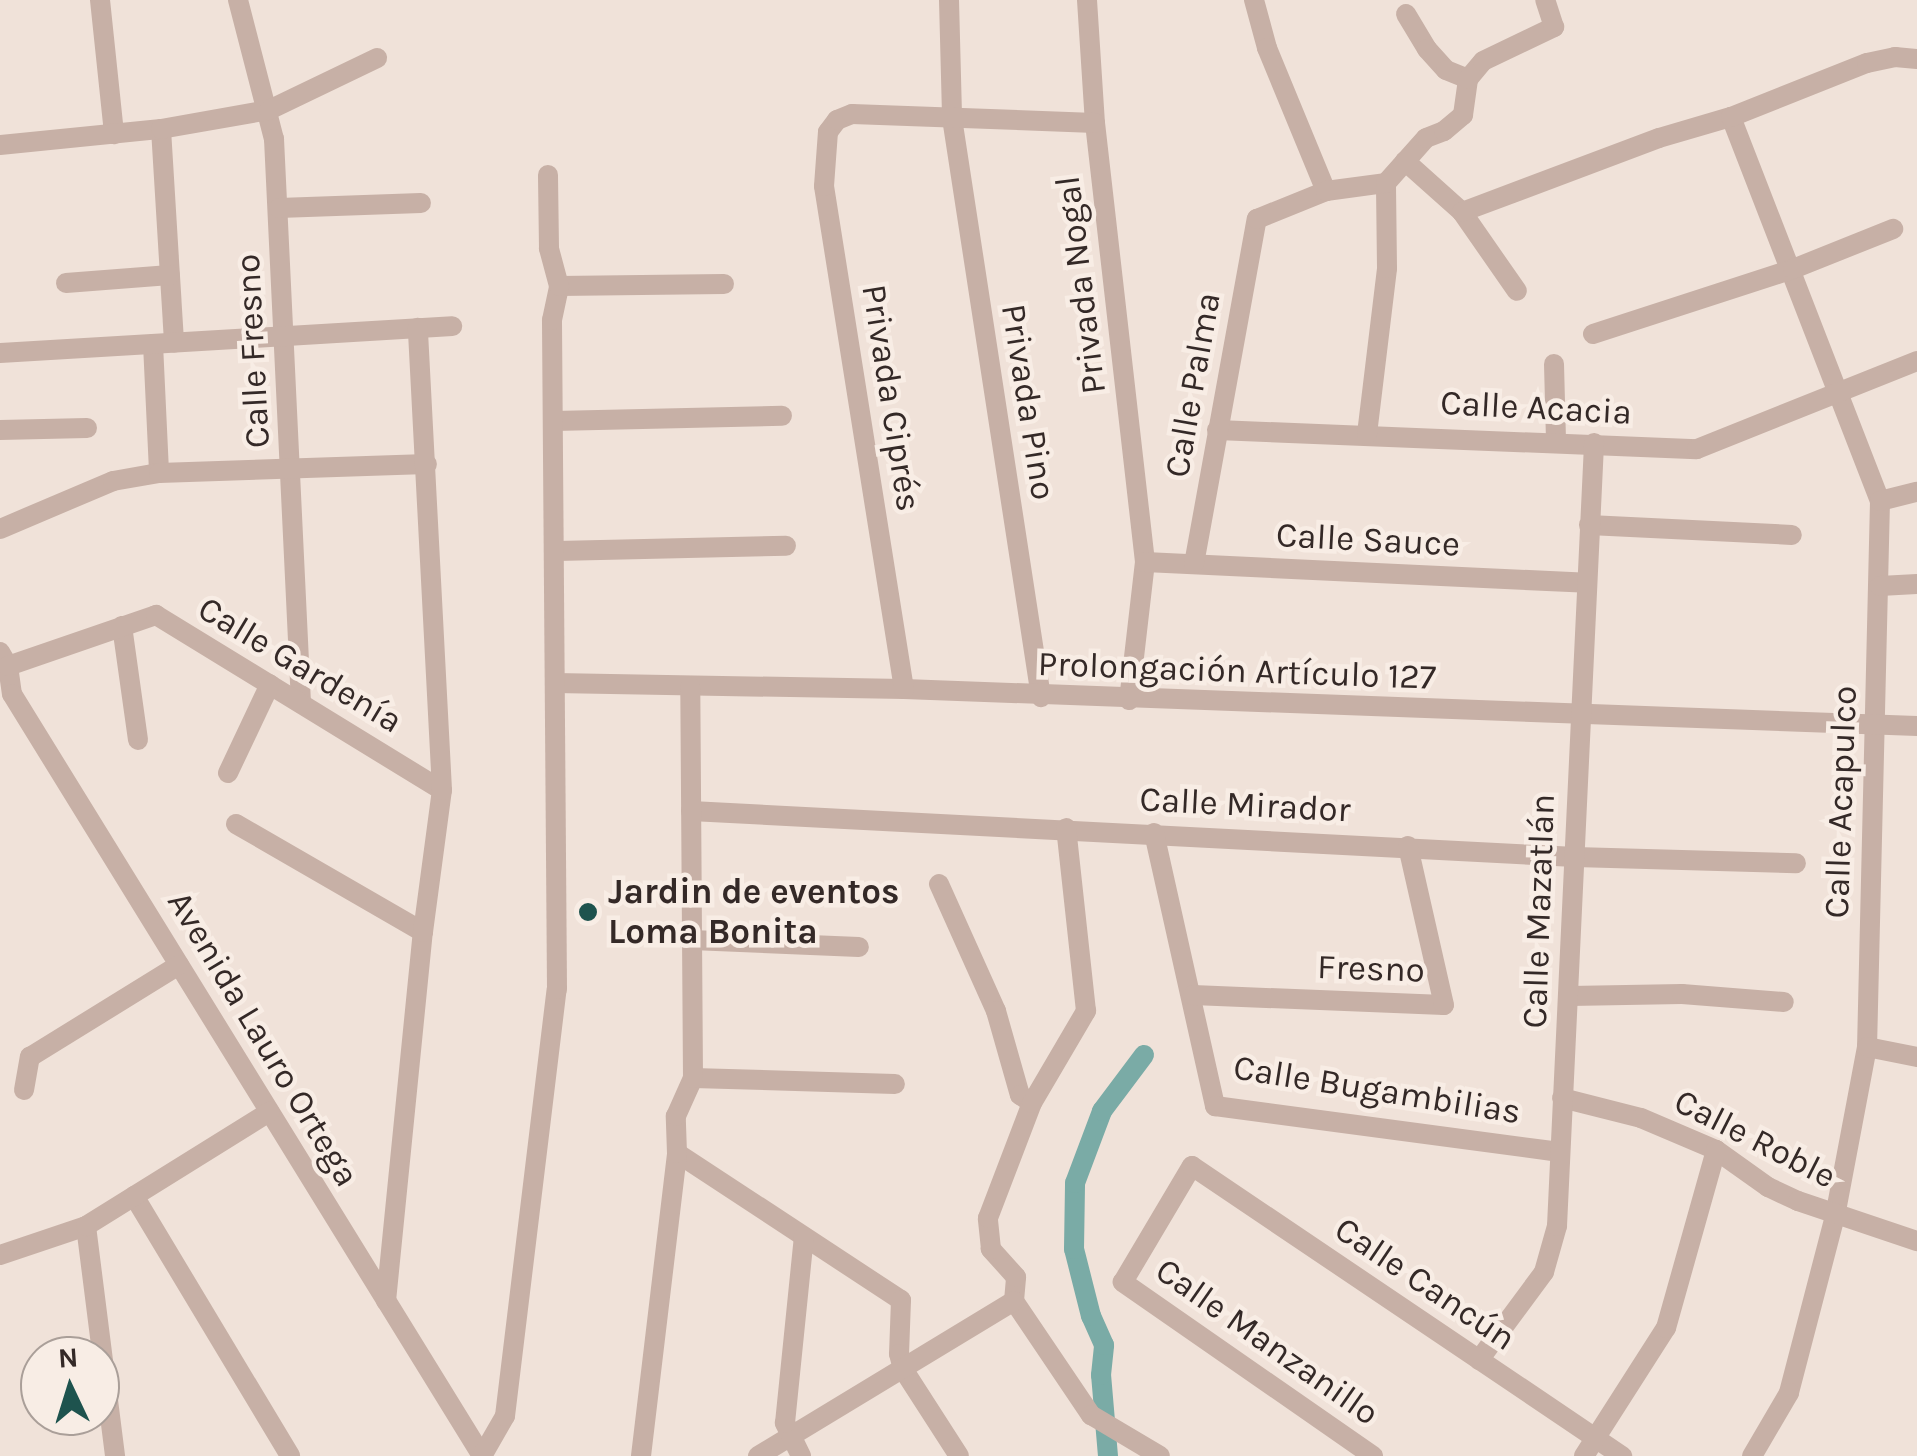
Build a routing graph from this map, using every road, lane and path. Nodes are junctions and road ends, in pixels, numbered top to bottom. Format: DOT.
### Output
graph roads {
  1 [pos="100,0"];
  2 [pos="238,0"];
  3 [pos="949,0"];
  4 [pos="1087,0"];
  5 [pos="1254,0"];
  6 [pos="1544,0"];
  7 [pos="1406,14"];
  8 [pos="377,58"];
  9 [pos="1917,59"];
  10 [pos="1468,79"];
  11 [pos="270,110"];
  12 [pos="952,118"];
  13 [pos="1731,118"];
  14 [pos="1095,122"];
  15 [pos="161,129"];
  16 [pos="114,134"];
  17 [pos="0,146"];
  18 [pos="1405,161"];
  19 [pos="548,176"];
  20 [pos="1386,183"];
  21 [pos="1326,191"];
  22 [pos="421,203"];
  23 [pos="279,208"];
  24 [pos="1462,212"];
  25 [pos="1893,229"];
  26 [pos="1793,269"];
  27 [pos="170,274"];
  28 [pos="66,284"];
  29 [pos="724,284"];
  30 [pos="559,286"];
  31 [pos="1516,291"];
  32 [pos="452,326"];
  33 [pos="418,328"];
  34 [pos="1593,334"];
  35 [pos="284,336"];
  36 [pos="164,344"];
  37 [pos="0,353"];
  38 [pos="1917,361"];
  39 [pos="1554,364"];
  40 [pos="1841,393"];
  41 [pos="782,416"];
  42 [pos="554,421"];
  43 [pos="87,428"];
  44 [pos="0,430"];
  45 [pos="1218,430"];
  46 [pos="1367,434"];
  47 [pos="1556,440"];
  48 [pos="1594,443"];
  49 [pos="427,464"];
  50 [pos="290,468"];
  51 [pos="159,473"];
  52 [pos="1917,492"];
  53 [pos="1880,502"];
  54 [pos="1590,524"];
  55 [pos="0,528"];
  56 [pos="1792,535"];
  57 [pos="786,546"];
  58 [pos="556,551"];
  59 [pos="1145,562"];
  60 [pos="1194,564"];
  61 [pos="1588,583"];
  62 [pos="1917,584"];
  63 [pos="1880,586"];
  64 [pos="122,626"];
  65 [pos="4,672"];
  66 [pos="555,683"];
  67 [pos="270,684"];
  68 [pos="690,687"];
  69 [pos="904,689"];
  70 [pos="1040,697"];
  71 [pos="1129,700"];
  72 [pos="301,703"];
  73 [pos="1579,716"];
  74 [pos="1876,726"];
  75 [pos="1917,726"];
  76 [pos="138,740"];
  77 [pos="228,773"];
  78 [pos="442,790"];
  79 [pos="691,811"];
  80 [pos="236,824"];
  81 [pos="1066,828"];
  82 [pos="1154,833"];
  83 [pos="1408,846"];
  84 [pos="1575,857"];
  85 [pos="1796,863"];
  86 [pos="939,884"];
  87 [pos="423,932"];
  88 [pos="692,940"];
  89 [pos="859,947"];
  90 [pos="179,965"];
  91 [pos="1193,995"];
  92 [pos="1570,996"];
  93 [pos="1784,1002"];
  94 [pos="1867,1047"];
  95 [pos="1917,1056"];
  96 [pos="694,1078"];
  97 [pos="895,1084"];
  98 [pos="24,1090"];
  99 [pos="1562,1098"];
  100 [pos="1032,1103"];
  101 [pos="269,1112"];
  102 [pos="1716,1150"];
  103 [pos="1560,1152"];
  104 [pos="677,1153"];
  105 [pos="1192,1166"];
  106 [pos="134,1196"];
  107 [pos="1835,1216"];
  108 [pos="86,1226"];
  109 [pos="804,1238"];
  110 [pos="1917,1241"];
  111 [pos="0,1255"];
  112 [pos="386,1301"];
  113 [pos="1014,1301"];
  114 [pos="1479,1360"];
  115 [pos="903,1369"];
  116 [pos="789,1437"];
  117 [pos="1596,1438"];
  118 [pos="115,1456"];
  119 [pos="290,1456"];
  120 [pos="482,1456"];
  121 [pos="641,1456"];
  122 [pos="758,1456"];
  123 [pos="801,1456"];
  124 [pos="959,1456"];
  125 [pos="1160,1456"];
  126 [pos="1373,1456"];
  127 [pos="1584,1456"];
  128 [pos="1622,1456"];
  129 [pos="1752,1456"];
  1 -- 16 [label="street"];
  2 -- 11 [label="street, Calle Fresno"];
  3 -- 12 [label="street, Privada Pino"];
  4 -- 14 [label="street, Privada Nogal"];
  5 -- 21 [label="street"];
  6 -- 10 [label="street"];
  7 -- 10 [label="street"];
  8 -- 11 [label="street"];
  9 -- 13 [label="street"];
  10 -- 18 [label="street"];
  11 -- 15 [label="street"];
  11 -- 23 [label="street, Calle Fresno"];
  12 -- 14 [label="street"];
  12 -- 69 [label="street, Privada Ciprés"];
  12 -- 70 [label="street, Privada Pino"];
  13 -- 24 [label="street"];
  13 -- 26 [label="street, Calle Acapulco"];
  14 -- 59 [label="street, Privada Nogal"];
  15 -- 16 [label="street"];
  15 -- 27 [label="street"];
  16 -- 17 [label="street"];
  18 -- 20 [label="street"];
  18 -- 24 [label="street"];
  19 -- 30 [label="street"];
  20 -- 21 [label="street"];
  20 -- 46 [label="street"];
  21 -- 45 [label="street, Calle Palma"];
  22 -- 23 [label="street"];
  23 -- 35 [label="street, Calle Fresno"];
  24 -- 31 [label="street"];
  25 -- 26 [label="street"];
  26 -- 34 [label="street"];
  26 -- 40 [label="street, Calle Acapulco"];
  27 -- 28 [label="street"];
  27 -- 36 [label="street"];
  29 -- 30 [label="street"];
  30 -- 42 [label="street"];
  32 -- 33 [label="street"];
  33 -- 35 [label="street"];
  33 -- 49 [label="street"];
  35 -- 36 [label="street"];
  35 -- 50 [label="street, Calle Fresno"];
  36 -- 37 [label="street"];
  36 -- 51 [label="street"];
  38 -- 40 [label="street, Calle Acacia"];
  39 -- 47 [label="street"];
  40 -- 48 [label="street, Calle Acacia"];
  40 -- 53 [label="street, Calle Acapulco"];
  41 -- 42 [label="street"];
  42 -- 58 [label="street"];
  43 -- 44 [label="street"];
  45 -- 46 [label="street, Calle Acacia"];
  45 -- 60 [label="street, Calle Palma"];
  46 -- 47 [label="street, Calle Acacia"];
  47 -- 48 [label="street, Calle Acacia"];
  48 -- 54 [label="street, Calle Mazatlán"];
  49 -- 50 [label="street"];
  49 -- 78 [label="street"];
  50 -- 51 [label="street"];
  50 -- 72 [label="street, Calle Fresno"];
  51 -- 55 [label="street"];
  52 -- 53 [label="street"];
  53 -- 63 [label="street, Calle Acapulco"];
  54 -- 56 [label="street"];
  54 -- 61 [label="street, Calle Mazatlán"];
  57 -- 58 [label="street"];
  58 -- 66 [label="street"];
  59 -- 60 [label="street, Calle Sauce"];
  59 -- 71 [label="street, Privada Nogal"];
  60 -- 61 [label="street, Calle Sauce"];
  61 -- 73 [label="street, Calle Mazatlán"];
  62 -- 63 [label="street"];
  63 -- 74 [label="street, Calle Acapulco"];
  64 -- 65 [label="street, Calle Gardenía"];
  64 -- 67 [label="street, Calle Gardenía"];
  64 -- 76 [label="street"];
  65 -- 90 [label="street, Avenida Lauro Ortega"];
  66 -- 68 [label="street, Prolongación Artículo 127"];
  66 -- 120 [label="street"];
  67 -- 72 [label="street, Calle Gardenía"];
  67 -- 77 [label="street"];
  68 -- 69 [label="street, Prolongación Artículo 127"];
  68 -- 79 [label="street"];
  69 -- 70 [label="street, Prolongación Artículo 127"];
  70 -- 71 [label="street, Prolongación Artículo 127"];
  71 -- 73 [label="street, Prolongación Artículo 127"];
  72 -- 78 [label="street, Calle Gardenía"];
  73 -- 74 [label="street, Prolongación Artículo 127"];
  73 -- 84 [label="street, Calle Mazatlán"];
  74 -- 75 [label="street, Prolongación Artículo 127"];
  74 -- 94 [label="street, Calle Acapulco"];
  78 -- 87 [label="street"];
  79 -- 81 [label="street, Calle Mirador"];
  79 -- 88 [label="street"];
  80 -- 87 [label="street"];
  81 -- 82 [label="street, Calle Mirador"];
  81 -- 100 [label="street"];
  82 -- 83 [label="street, Calle Mirador"];
  82 -- 91 [label="street, Calle Bugambilias"];
  83 -- 84 [label="street, Calle Mirador"];
  83 -- 91 [label="street, Fresno"];
  84 -- 85 [label="street, Calle Mirador"];
  84 -- 92 [label="street, Calle Mazatlán"];
  86 -- 100 [label="street"];
  87 -- 112 [label="street"];
  88 -- 89 [label="street"];
  88 -- 96 [label="street"];
  90 -- 98 [label="street"];
  90 -- 101 [label="street, Avenida Lauro Ortega"];
  91 -- 103 [label="street, Calle Bugambilias"];
  92 -- 93 [label="street"];
  92 -- 99 [label="street, Calle Mazatlán"];
  94 -- 95 [label="street"];
  94 -- 107 [label="street, Calle Acapulco"];
  96 -- 97 [label="street"];
  96 -- 104 [label="street"];
  99 -- 102 [label="street, Calle Roble"];
  99 -- 103 [label="street, Calle Mazatlán"];
  100 -- 113 [label="street"];
  101 -- 106 [label="street"];
  101 -- 112 [label="street, Avenida Lauro Ortega"];
  102 -- 107 [label="street, Calle Roble"];
  102 -- 117 [label="street"];
  103 -- 114 [label="street, Calle Mazatlán"];
  104 -- 109 [label="street"];
  104 -- 121 [label="street"];
  105 -- 114 [label="street, Calle Cancún"];
  105 -- 126 [label="street, Calle Manzanillo"];
  106 -- 108 [label="street"];
  106 -- 119 [label="street"];
  107 -- 110 [label="street, Calle Roble"];
  107 -- 129 [label="street, Calle Acapulco"];
  108 -- 111 [label="street"];
  108 -- 118 [label="street"];
  109 -- 115 [label="street"];
  109 -- 116 [label="street"];
  112 -- 120 [label="street, Avenida Lauro Ortega"];
  113 -- 115 [label="street"];
  113 -- 125 [label="street"];
  114 -- 117 [label="street, Calle Cancún"];
  115 -- 116 [label="street"];
  115 -- 124 [label="street"];
  116 -- 122 [label="street"];
  116 -- 123 [label="street"];
  117 -- 127 [label="street"];
  117 -- 128 [label="street, Calle Cancún"];
}
